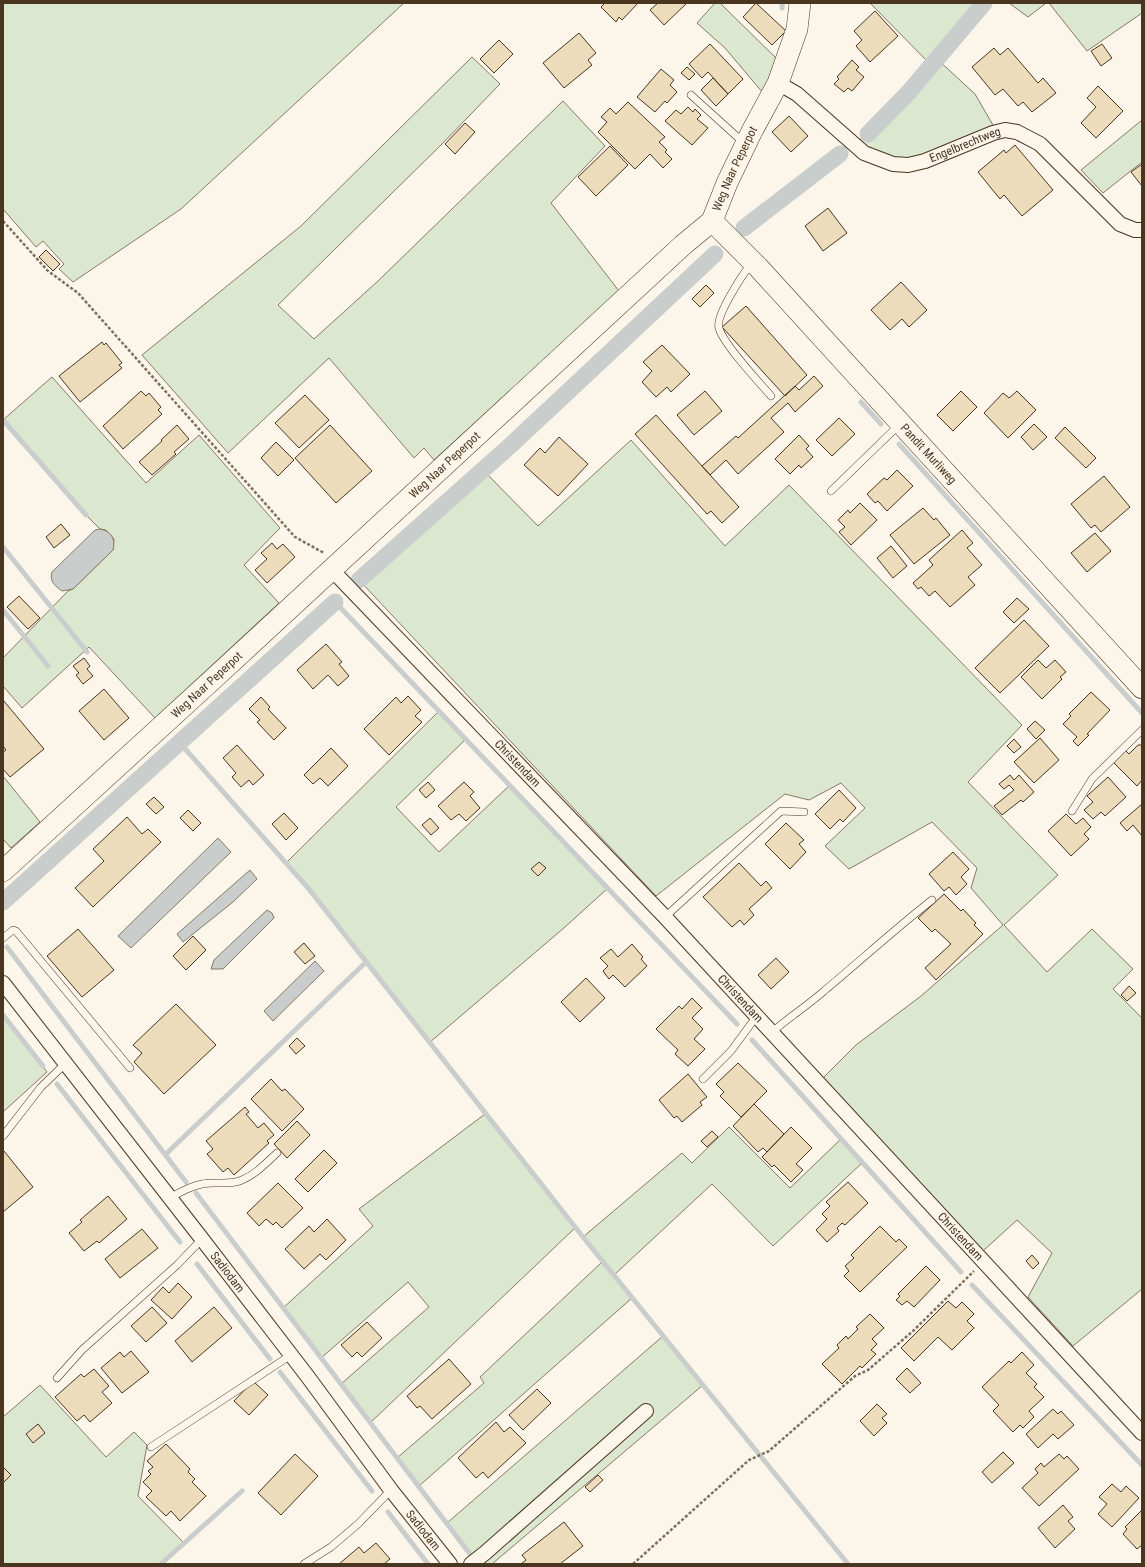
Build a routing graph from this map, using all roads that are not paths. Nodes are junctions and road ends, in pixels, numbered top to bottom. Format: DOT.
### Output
graph roads {
  1 [pos="800,3"];
  2 [pos="778,83"];
  3 [pos="691,95"];
  4 [pos="745,144"];
  5 [pos="712,221"];
  6 [pos="1142,230"];
  7 [pos="753,262"];
  8 [pos="771,396"];
  9 [pos="901,424"];
  10 [pos="831,491"];
  11 [pos="336,566"];
  12 [pos="1142,688"];
  13 [pos="1142,730"];
  14 [pos="1072,811"];
  15 [pos="804,812"];
  16 [pos="3,870"];
  17 [pos="932,900"];
  18 [pos="665,918"];
  19 [pos="3,938"];
  20 [pos="3,983"];
  21 [pos="756,1017"];
  22 [pos="770,1033"];
  23 [pos="66,1063"];
  24 [pos="130,1068"];
  25 [pos="703,1079"];
  26 [pos="3,1136"];
  27 [pos="277,1153"];
  28 [pos="170,1198"];
  29 [pos="202,1238"];
  30 [pos="291,1355"];
  31 [pos="57,1378"];
  32 [pos="646,1411"];
  33 [pos="1142,1433"];
  34 [pos="151,1447"];
  35 [pos="391,1490"];
  36 [pos="304,1564"];
  37 [pos="450,1564"];
  38 [pos="471,1564"];
  1 -- 2 [label="street, Weg Naar Peperpot"];
  2 -- 4 [label="street, Weg Naar Peperpot"];
  2 -- 6 [label="street, Engelbrechtweg"];
  3 -- 4 [label="lane"];
  4 -- 5 [label="street, Weg Naar Peperpot"];
  5 -- 7 [label="street, Pandit Murliweg"];
  5 -- 11 [label="street, Weg Naar Peperpot"];
  7 -- 8 [label="lane"];
  7 -- 9 [label="street, Pandit Murliweg"];
  9 -- 10 [label="lane"];
  9 -- 12 [label="street, Pandit Murliweg"];
  11 -- 16 [label="street, Weg Naar Peperpot"];
  11 -- 18 [label="street, Christendam"];
  13 -- 14 [label="lane"];
  15 -- 18 [label="lane"];
  17 -- 22 [label="lane"];
  18 -- 21 [label="street, Christendam"];
  19 -- 24 [label="lane"];
  20 -- 23 [label="street, Sadiodam"];
  21 -- 22 [label="street, Christendam"];
  21 -- 25 [label="lane"];
  22 -- 33 [label="street, Christendam"];
  23 -- 26 [label="lane"];
  23 -- 28 [label="street, Sadiodam"];
  27 -- 28 [label="lane"];
  28 -- 29 [label="street, Sadiodam"];
  29 -- 30 [label="street, Sadiodam"];
  29 -- 31 [label="lane"];
  30 -- 34 [label="lane"];
  30 -- 35 [label="street, Sadiodam"];
  32 -- 38 [label="street"];
  35 -- 36 [label="lane"];
  35 -- 37 [label="street, Sadiodam"];
}
